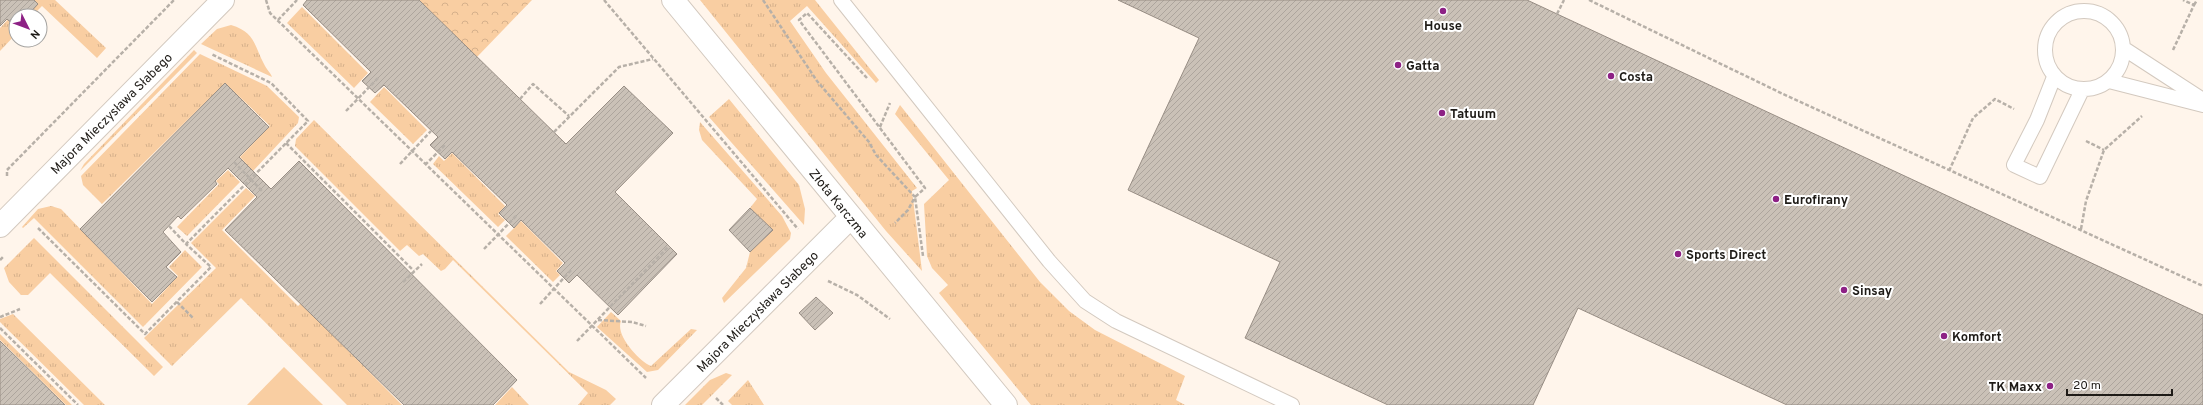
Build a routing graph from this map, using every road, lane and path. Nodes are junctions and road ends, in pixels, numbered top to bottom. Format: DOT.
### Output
graph roads {
  1 [pos="174,0"];
  2 [pos="223,0"];
  3 [pos="266,0"];
  4 [pos="297,0"];
  5 [pos="604,0"];
  6 [pos="673,0"];
  7 [pos="762,0"];
  8 [pos="841,0"];
  9 [pos="1564,0"];
  10 [pos="1589,0"];
  11 [pos="2197,0"];
  12 [pos="2194,6"];
  13 [pos="1557,14"];
  14 [pos="278,20"];
  15 [pos="2123,48"];
  16 [pos="210,54"];
  17 [pos="653,59"];
  18 [pos="2054,77"];
  19 [pos="378,78"];
  20 [pos="870,80"];
  21 [pos="2109,81"];
  22 [pos="2082,90"];
  23 [pos="886,97"];
  24 [pos="359,98"];
  25 [pos="520,99"];
  26 [pos="2203,100"];
  27 [pos="2203,105"];
  28 [pos="346,111"];
  29 [pos="569,116"];
  30 [pos="880,127"];
  31 [pos="431,131"];
  32 [pos="554,132"];
  33 [pos="286,142"];
  34 [pos="445,145"];
  35 [pos="412,152"];
  36 [pos="234,162"];
  37 [pos="400,164"];
  38 [pos="425,165"];
  39 [pos="7,178"];
  40 [pos="250,179"];
  41 [pos="263,192"];
  42 [pos="915,197"];
  43 [pos="517,216"];
  44 [pos="850,218"];
  45 [pos="35,225"];
  46 [pos="0,226"];
  47 [pos="169,226"];
  48 [pos="799,230"];
  49 [pos="498,236"];
  50 [pos="186,244"];
  51 [pos="872,244"];
  52 [pos="669,246"];
  53 [pos="484,249"];
  54 [pos="924,260"];
  55 [pos="422,264"];
  56 [pos="572,269"];
  57 [pos="414,271"];
  58 [pos="827,280"];
  59 [pos="403,282"];
  60 [pos="2203,286"];
  61 [pos="553,289"];
  62 [pos="177,302"];
  63 [pos="540,304"];
  64 [pos="20,309"];
  65 [pos="0,317"];
  66 [pos="890,318"];
  67 [pos="194,319"];
  68 [pos="597,320"];
  69 [pos="592,326"];
  70 [pos="646,326"];
  71 [pos="0,328"];
  72 [pos="577,341"];
  73 [pos="646,378"];
  74 [pos="716,398"];
  75 [pos="78,405"];
  76 [pos="663,405"];
  77 [pos="723,405"];
  78 [pos="1006,405"];
  79 [pos="1292,405"];
  1 -- 39 [label="path"];
  2 -- 46 [label="street, Majora Mieczysława Słabego"];
  3 -- 14 [label="path"];
  4 -- 14 [label="path"];
  5 -- 17 [label="path"];
  6 -- 44 [label="street, Złota Karczma"];
  7 -- 42 [label="path"];
  8 -- 79 [label="lane"];
  9 -- 13 [label="path"];
  10 -- 60 [label="path"];
  11 -- 12 [label="path"];
  14 -- 24 [label="path"];
  15 -- 18 [label="lane"];
  15 -- 21 [label="lane"];
  15 -- 26 [label="lane"];
  16 -- 33 [label="path"];
  17 -- 29 [label="path"];
  17 -- 48 [label="path"];
  18 -- 22 [label="lane"];
  18 -- 22 [label="lane"];
  19 -- 24 [label="path"];
  20 -- 30 [label="path"];
  21 -- 22 [label="lane"];
  21 -- 27 [label="lane"];
  23 -- 30 [label="path"];
  24 -- 28 [label="path"];
  24 -- 35 [label="path"];
  25 -- 29 [label="path"];
  29 -- 32 [label="path"];
  30 -- 42 [label="path"];
  31 -- 35 [label="path"];
  33 -- 40 [label="path"];
  33 -- 57 [label="path"];
  34 -- 38 [label="path"];
  35 -- 37 [label="path"];
  35 -- 38 [label="path"];
  36 -- 40 [label="path"];
  38 -- 49 [label="path"];
  40 -- 41 [label="path"];
  40 -- 50 [label="path"];
  42 -- 51 [label="path"];
  42 -- 54 [label="path"];
  43 -- 49 [label="path"];
  44 -- 51 [label="street, Złota Karczma"];
  44 -- 76 [label="street, Majora Mieczysława Słabego"];
  45 -- 62 [label="path"];
  47 -- 50 [label="path"];
  49 -- 53 [label="path"];
  49 -- 61 [label="path"];
  50 -- 62 [label="path"];
  51 -- 78 [label="street, Złota Karczma"];
  52 -- 68 [label="path"];
  55 -- 57 [label="path"];
  56 -- 61 [label="path"];
  57 -- 59 [label="path"];
  58 -- 66 [label="path"];
  61 -- 63 [label="path"];
  61 -- 69 [label="path"];
  62 -- 67 [label="path"];
  64 -- 65 [label="path"];
  68 -- 69 [label="path"];
  68 -- 70 [label="path"];
  69 -- 72 [label="path"];
  69 -- 73 [label="path"];
  71 -- 75 [label="path"];
  74 -- 77 [label="path"];
}
